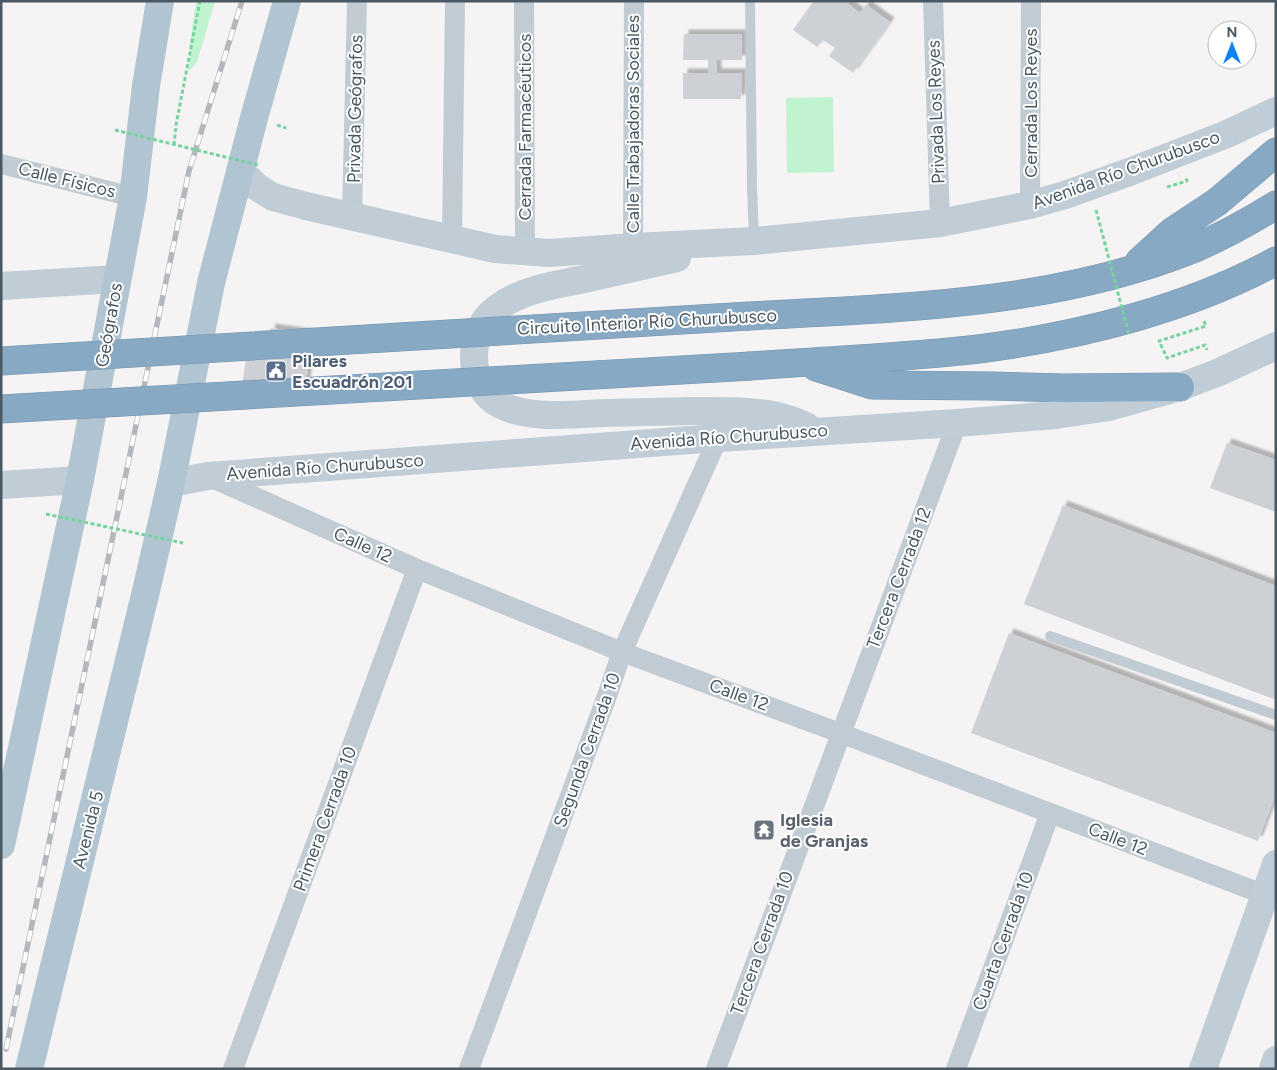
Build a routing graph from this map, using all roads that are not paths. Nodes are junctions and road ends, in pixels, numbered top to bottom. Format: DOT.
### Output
graph roads {
  1 [pos="160,1"];
  2 [pos="287,1"];
  3 [pos="357,1"];
  4 [pos="455,1"];
  5 [pos="524,1"];
  6 [pos="634,1"];
  7 [pos="750,1"];
  8 [pos="933,1"];
  9 [pos="1032,1"];
  10 [pos="1276,110"];
  11 [pos="1276,152"];
  12 [pos="1,164"];
  13 [pos="249,168"];
  14 [pos="133,197"];
  15 [pos="1030,205"];
  16 [pos="1276,206"];
  17 [pos="352,217"];
  18 [pos="940,223"];
  19 [pos="452,240"];
  20 [pos="754,241"];
  21 [pos="633,247"];
  22 [pos="525,252"];
  23 [pos="1276,261"];
  24 [pos="1130,270"];
  25 [pos="117,279"];
  26 [pos="1,286"];
  27 [pos="1276,346"];
  28 [pos="1,361"];
  29 [pos="803,363"];
  30 [pos="1180,387"];
  31 [pos="1,410"];
  32 [pos="957,423"];
  33 [pos="820,431"];
  34 [pos="718,438"];
  35 [pos="208,476"];
  36 [pos="80,480"];
  37 [pos="171,483"];
  38 [pos="1,485"];
  39 [pos="417,569"];
  40 [pos="1050,636"];
  41 [pos="622,652"];
  42 [pos="1276,715"];
  43 [pos="840,733"];
  44 [pos="1050,813"];
  45 [pos="1,845"];
  46 [pos="1276,864"];
  47 [pos="1270,897"];
  48 [pos="1276,1060"];
  49 [pos="30,1069"];
  50 [pos="233,1069"];
  51 [pos="469,1069"];
  52 [pos="716,1069"];
  53 [pos="956,1069"];
  54 [pos="1203,1069"];
  55 [pos="1273,1069"];
  1 -- 14 [label="main road, Geógrafos"];
  2 -- 13 [label="main road"];
  3 -- 17 [label="street, Privada Geógrafos"];
  4 -- 19 [label="street"];
  5 -- 22 [label="street, Cerrada Farmacéuticos"];
  6 -- 21 [label="street, Calle Trabajadoras Sociales"];
  7 -- 20 [label="lane"];
  8 -- 18 [label="street, Privada Los Reyes"];
  9 -- 15 [label="street, Cerrada Los Reyes"];
  10 -- 15 [label="main road, Avenida Río Churubusco"];
  11 -- 24 [label="highway"];
  12 -- 14 [label="street, Calle Físicos"];
  13 -- 17 [label="main road, Avenida Río Churubusco"];
  13 -- 37 [label="main road"];
  14 -- 25 [label="main road, Geógrafos"];
  15 -- 18 [label="main road, Avenida Río Churubusco"];
  16 -- 24 [label="highway, Circuito Interior Río Churubusco"];
  17 -- 19 [label="main road, Avenida Río Churubusco"];
  18 -- 20 [label="main road, Avenida Río Churubusco"];
  19 -- 22 [label="main road, Avenida Río Churubusco"];
  20 -- 21 [label="main road, Avenida Río Churubusco"];
  20 -- 33 [label="main road"];
  21 -- 22 [label="main road, Avenida Río Churubusco"];
  23 -- 29 [label="highway"];
  24 -- 28 [label="highway, Circuito Interior Río Churubusco, bridge"];
  25 -- 26 [label="main road"];
  25 -- 36 [label="main road, Geógrafos"];
  27 -- 30 [label="main road, Avenida Río Churubusco"];
  29 -- 30 [label="highway"];
  29 -- 31 [label="highway, bridge"];
  30 -- 32 [label="main road, Avenida Río Churubusco"];
  32 -- 33 [label="main road, Avenida Río Churubusco"];
  32 -- 43 [label="street, Tercera Cerrada 12"];
  33 -- 34 [label="main road, Avenida Río Churubusco"];
  34 -- 35 [label="main road, Avenida Río Churubusco"];
  34 -- 41 [label="street, Segunda Cerrada 10"];
  35 -- 37 [label="main road, Avenida Río Churubusco"];
  35 -- 39 [label="street, Calle 12"];
  36 -- 38 [label="main road"];
  36 -- 45 [label="main road, Geógrafos"];
  37 -- 49 [label="main road, Avenida 5"];
  39 -- 41 [label="street, Calle 12"];
  39 -- 50 [label="street, Primera Cerrada 10"];
  40 -- 42 [label="lane"];
  41 -- 43 [label="street, Calle 12"];
  41 -- 51 [label="street, Segunda Cerrada 10"];
  43 -- 44 [label="street, Calle 12"];
  43 -- 52 [label="street, Tercera Cerrada 10"];
  44 -- 47 [label="street, Calle 12"];
  44 -- 53 [label="street, Cuarta Cerrada 10"];
  46 -- 47 [label="main road"];
  47 -- 54 [label="main road"];
  48 -- 55 [label="main road"];
}
